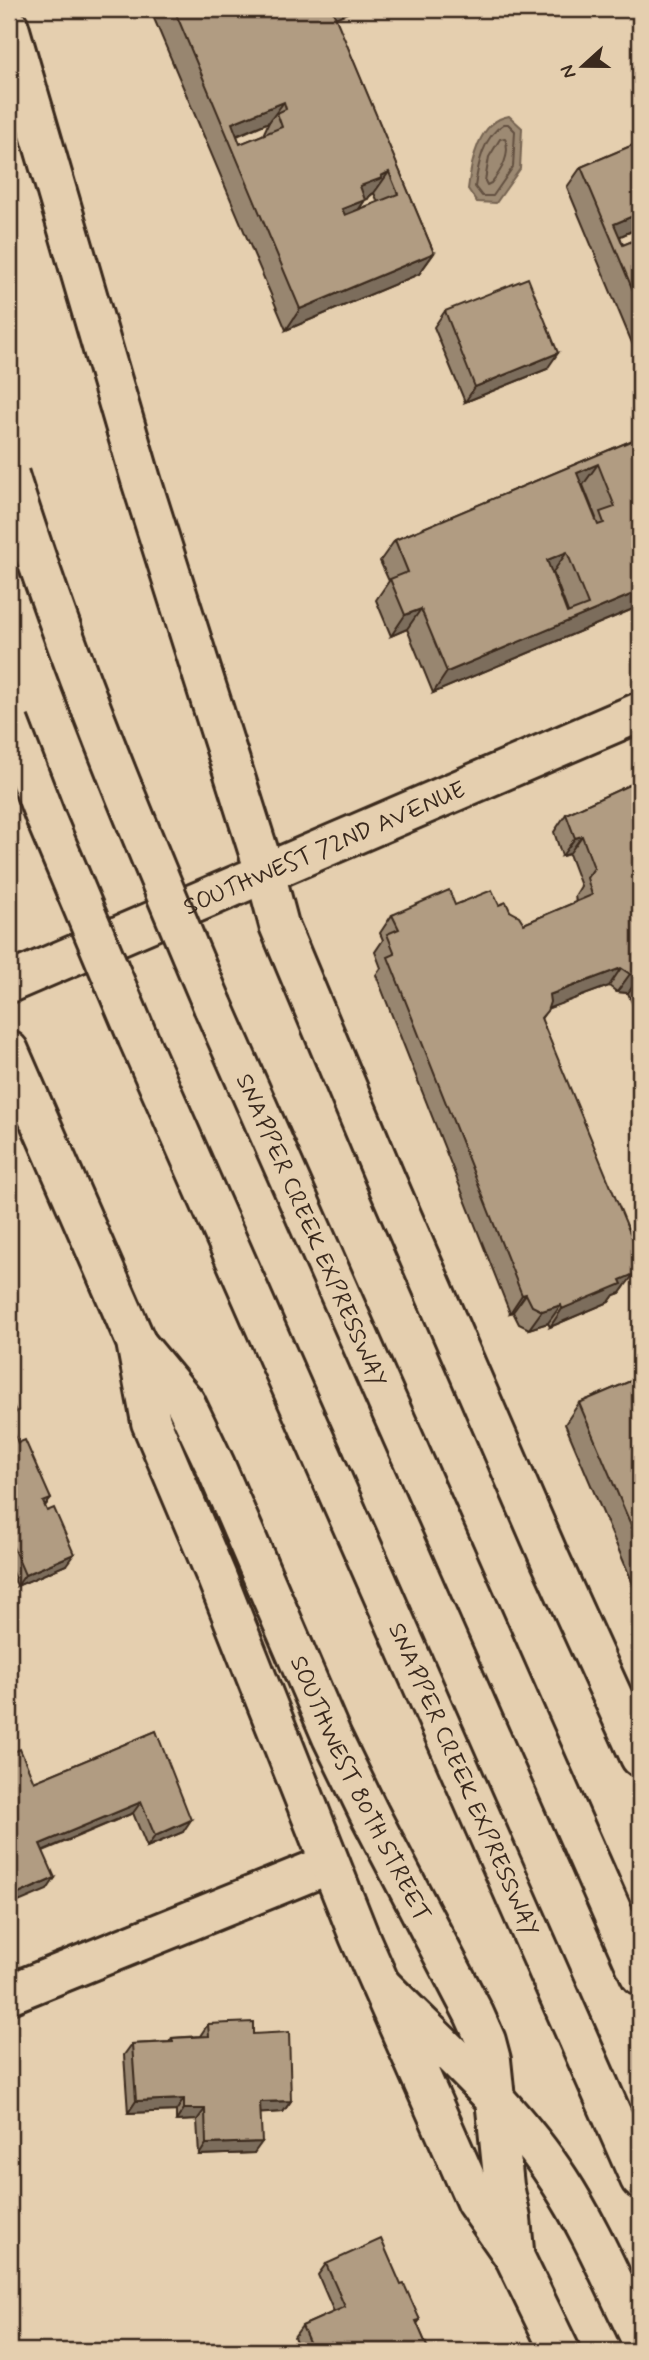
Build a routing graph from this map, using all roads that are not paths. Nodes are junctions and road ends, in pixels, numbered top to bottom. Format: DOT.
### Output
graph roads {
  1 [pos="9,27"];
  2 [pos="9,475"];
  3 [pos="640,712"];
  4 [pos="9,723"];
  5 [pos="265,873"];
  6 [pos="9,983"];
  7 [pos="9,1051"];
  8 [pos="136,1342"];
  9 [pos="640,1757"];
  10 [pos="330,1864"];
  11 [pos="640,1975"];
  12 [pos="382,1986"];
  13 [pos="9,1994"];
  14 [pos="495,2100"];
  15 [pos="640,2179"];
  16 [pos="514,2259"];
  17 [pos="640,2337"];
  18 [pos="560,2351"];
  1 -- 5 [label="main road"];
  2 -- 11 [label="main road, SNAPPER CREEK EXPRESSWAY, bridge"];
  3 -- 5 [label="main road, SOUTHWEST 72ND AVENUE"];
  4 -- 15 [label="main road, SNAPPER CREEK EXPRESSWAY, bridge"];
  5 -- 6 [label="main road, SOUTHWEST 72ND AVENUE"];
  5 -- 9 [label="main road"];
  7 -- 8 [label="main road, SOUTHWEST 80TH STREET"];
  8 -- 10 [label="main road, SOUTHWEST 80TH STREET"];
  8 -- 14 [label="main road, SOUTHWEST 80TH STREET"];
  10 -- 12 [label="main road, SOUTHWEST 80TH STREET"];
  10 -- 13 [label="main road"];
  12 -- 14 [label="main road"];
  12 -- 16 [label="main road, SOUTHWEST 80TH STREET"];
  14 -- 16 [label="main road, SOUTHWEST 80TH STREET"];
  14 -- 17 [label="main road"];
  16 -- 18 [label="main road, SOUTHWEST 80TH STREET"];
}
